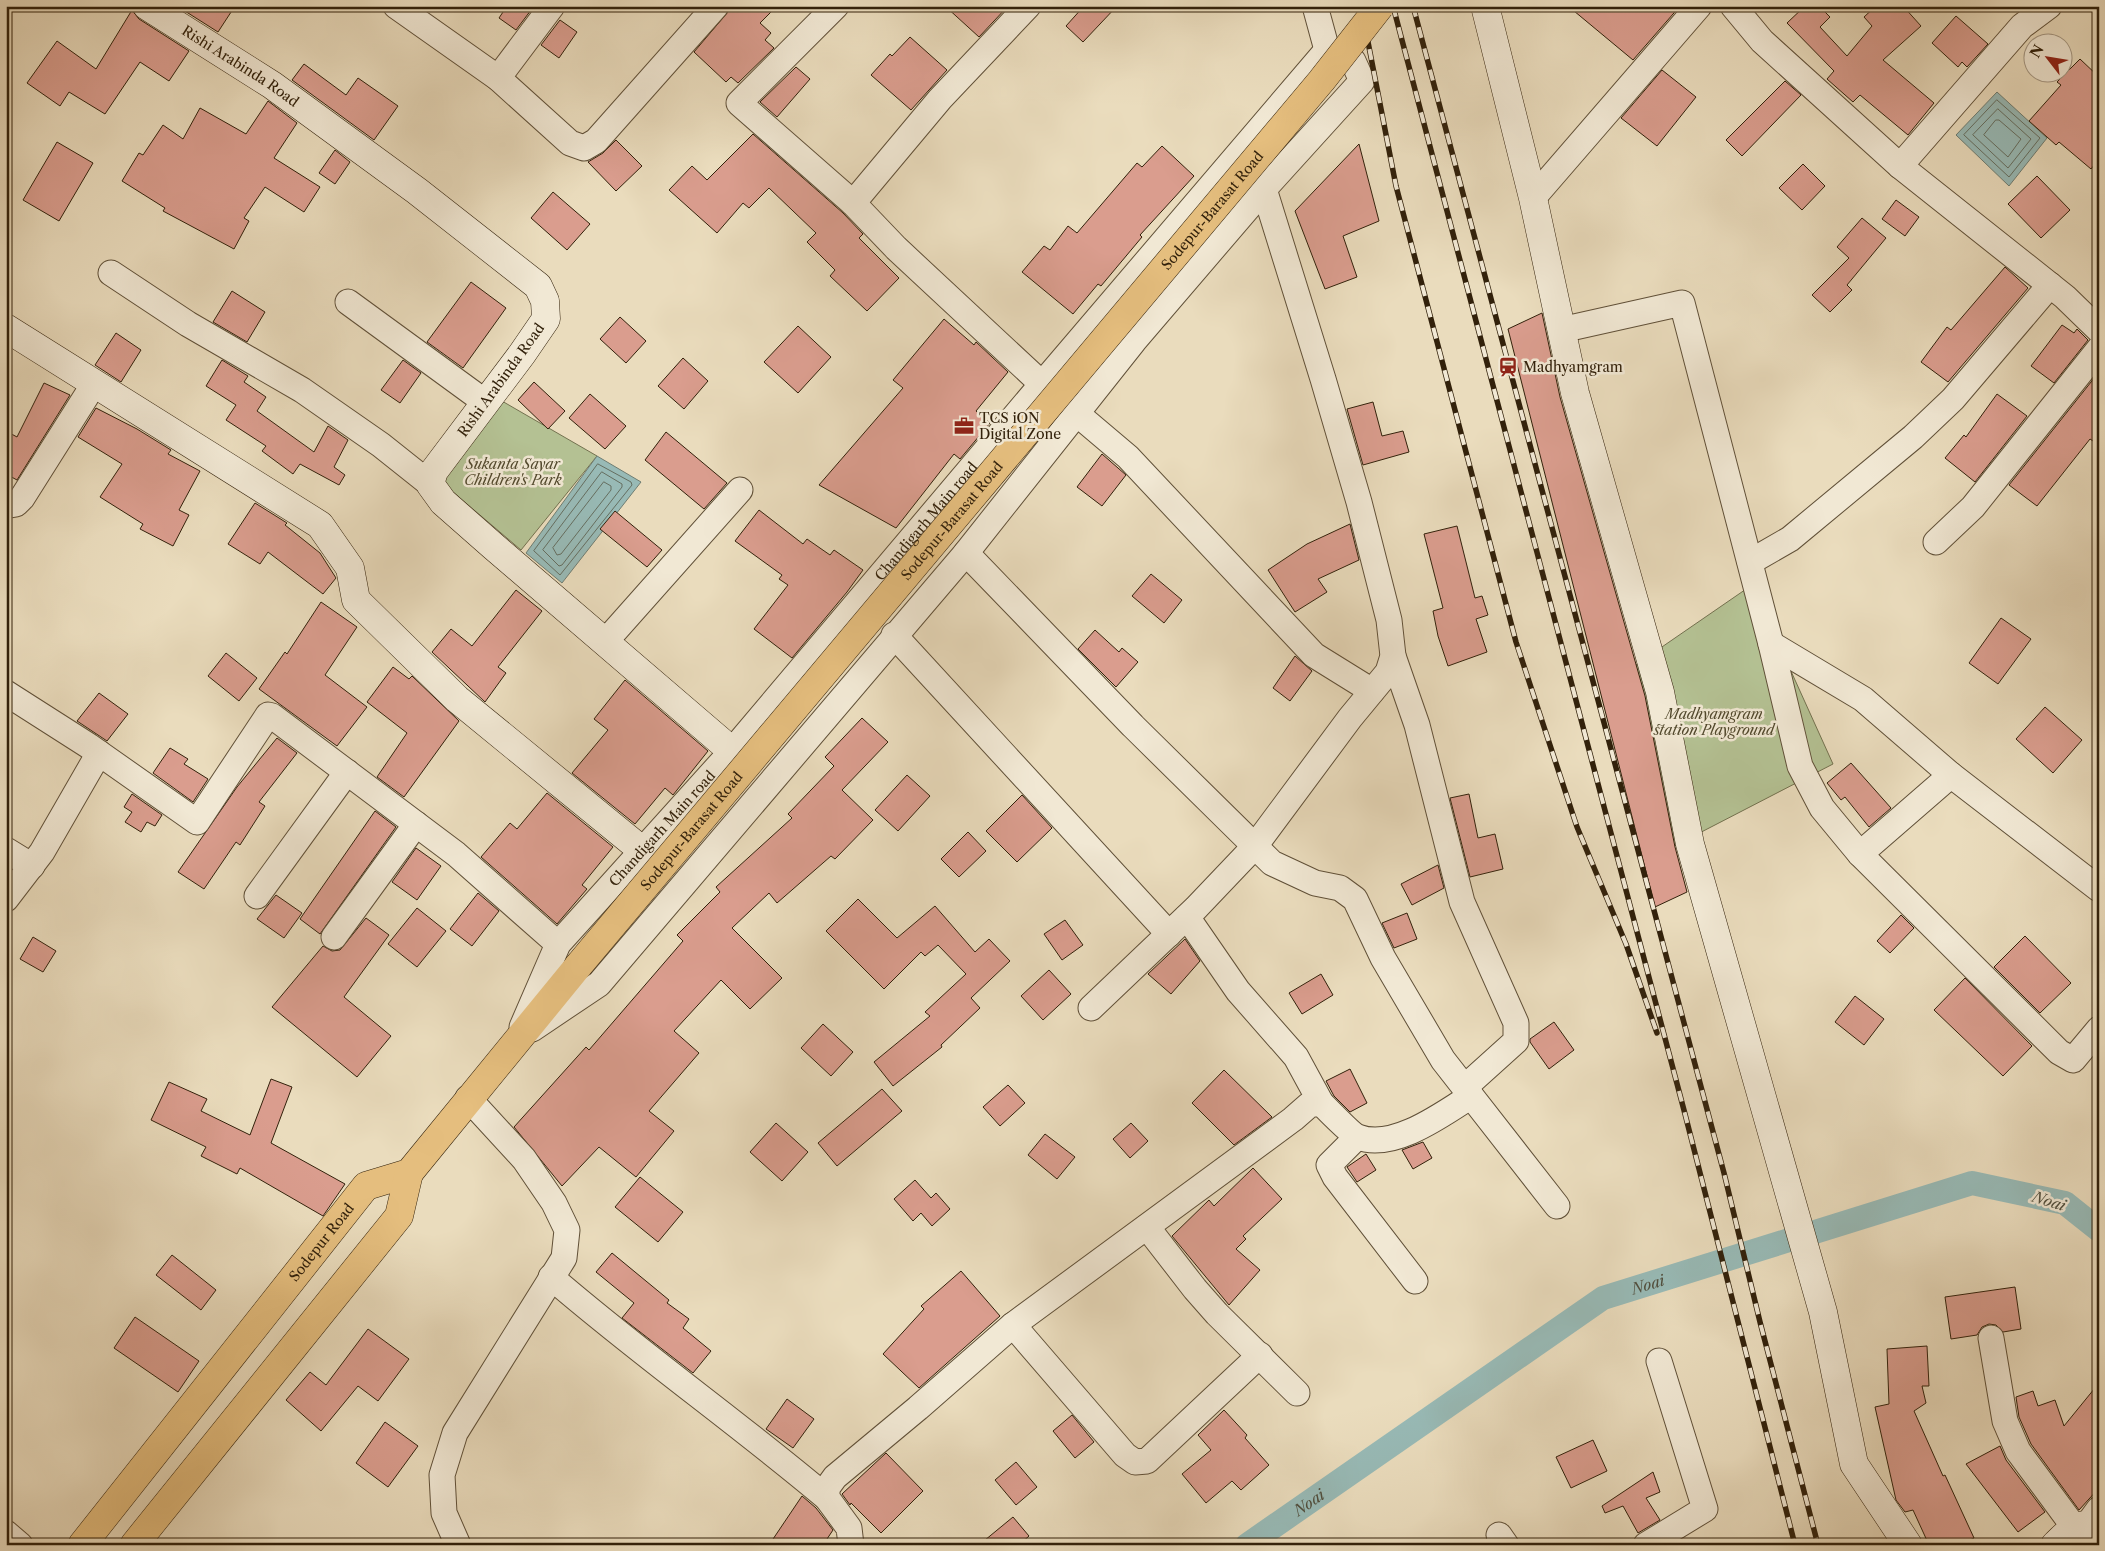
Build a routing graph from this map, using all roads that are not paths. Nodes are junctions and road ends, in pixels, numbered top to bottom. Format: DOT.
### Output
graph roads {
  1 [pos="147,6"];
  2 [pos="396,6"];
  3 [pos="552,6"];
  4 [pos="716,6"];
  5 [pos="836,6"];
  6 [pos="1028,6"];
  7 [pos="1315,6"];
  8 [pos="1380,6"];
  9 [pos="1485,6"];
  10 [pos="1699,6"];
  11 [pos="1733,6"];
  12 [pos="2049,6"];
  13 [pos="1327,50"];
  14 [pos="498,78"];
  15 [pos="1900,166"];
  16 [pos="1264,189"];
  17 [pos="1533,198"];
  18 [pos="853,203"];
  19 [pos="111,273"];
  20 [pos="2050,285"];
  21 [pos="348,302"];
  22 [pos="6,328"];
  23 [pos="1561,330"];
  24 [pos="2099,330"];
  25 [pos="2099,349"];
  26 [pos="94,384"];
  27 [pos="1042,384"];
  28 [pos="485,402"];
  29 [pos="1076,414"];
  30 [pos="430,484"];
  31 [pos="740,490"];
  32 [pos="6,503"];
  33 [pos="1936,542"];
  34 [pos="966,552"];
  35 [pos="1750,562"];
  36 [pos="894,635"];
  37 [pos="605,642"];
  38 [pos="1771,644"];
  39 [pos="1393,656"];
  40 [pos="1372,691"];
  41 [pos="6,693"];
  42 [pos="732,751"];
  43 [pos="99,753"];
  44 [pos="347,772"];
  45 [pos="1951,776"];
  46 [pos="416,824"];
  47 [pos="1254,846"];
  48 [pos="6,850"];
  49 [pos="643,851"];
  50 [pos="1860,854"];
  51 [pos="32,866"];
  52 [pos="2099,888"];
  53 [pos="257,896"];
  54 [pos="6,899"];
  55 [pos="1187,917"];
  56 [pos="1169,934"];
  57 [pos="334,937"];
  58 [pos="558,944"];
  59 [pos="1091,1008"];
  60 [pos="2099,1029"];
  61 [pos="518,1039"];
  62 [pos="1468,1092"];
  63 [pos="468,1098"];
  64 [pos="1321,1103"];
  65 [pos="1357,1137"];
  66 [pos="409,1173"];
  67 [pos="1557,1206"];
  68 [pos="1147,1227"];
  69 [pos="551,1277"];
  70 [pos="1415,1281"];
  71 [pos="1013,1325"];
  72 [pos="1991,1338"];
  73 [pos="1260,1354"];
  74 [pos="1659,1360"];
  75 [pos="1297,1393"];
  76 [pos="827,1498"];
  77 [pos="2083,1527"];
  78 [pos="6,1533"];
  79 [pos="20,1545"];
  80 [pos="82,1545"];
  81 [pos="134,1545"];
  82 [pos="458,1545"];
  83 [pos="851,1545"];
  84 [pos="1646,1545"];
  85 [pos="1908,1545"];
  1 -- 28 [label="street, Rishi Arabinda Road"];
  2 -- 14 [label="street"];
  3 -- 14 [label="street"];
  4 -- 14 [label="street"];
  5 -- 18 [label="street"];
  6 -- 18 [label="street"];
  7 -- 13 [label="street"];
  8 -- 61 [label="main road, Sodepur-Barasat Road, bridge"];
  9 -- 17 [label="street"];
  10 -- 17 [label="street"];
  11 -- 15 [label="street"];
  12 -- 15 [label="street"];
  13 -- 16 [label="street"];
  13 -- 27 [label="street, Chandigarh Main road"];
  15 -- 20 [label="street"];
  16 -- 29 [label="street"];
  16 -- 39 [label="street"];
  17 -- 23 [label="street"];
  18 -- 27 [label="street"];
  19 -- 30 [label="street"];
  20 -- 24 [label="street"];
  20 -- 35 [label="street"];
  21 -- 28 [label="street"];
  22 -- 26 [label="street"];
  23 -- 35 [label="street"];
  23 -- 85 [label="street"];
  25 -- 33 [label="street"];
  26 -- 32 [label="street"];
  26 -- 49 [label="street"];
  27 -- 42 [label="street, Chandigarh Main road"];
  28 -- 30 [label="street, Rishi Arabinda Road"];
  29 -- 34 [label="street"];
  29 -- 40 [label="street"];
  30 -- 37 [label="street"];
  31 -- 37 [label="street"];
  34 -- 36 [label="street"];
  34 -- 47 [label="street"];
  35 -- 38 [label="street"];
  36 -- 56 [label="street"];
  36 -- 61 [label="street"];
  37 -- 42 [label="street"];
  38 -- 45 [label="street"];
  38 -- 50 [label="street"];
  39 -- 40 [label="street"];
  39 -- 62 [label="street"];
  40 -- 47 [label="street"];
  41 -- 43 [label="street"];
  42 -- 49 [label="street, Chandigarh Main road"];
  43 -- 44 [label="street"];
  43 -- 51 [label="street"];
  44 -- 46 [label="street"];
  44 -- 53 [label="street"];
  45 -- 50 [label="street"];
  45 -- 52 [label="street"];
  46 -- 57 [label="street"];
  46 -- 58 [label="street"];
  47 -- 55 [label="street"];
  47 -- 62 [label="street"];
  48 -- 51 [label="street"];
  49 -- 58 [label="street, Chandigarh Main road"];
  50 -- 60 [label="street"];
  51 -- 54 [label="street"];
  55 -- 56 [label="street"];
  55 -- 64 [label="street"];
  56 -- 59 [label="street"];
  58 -- 61 [label="street, Chandigarh Main road"];
  61 -- 63 [label="main road"];
  62 -- 65 [label="street"];
  62 -- 67 [label="street"];
  63 -- 66 [label="main road"];
  63 -- 69 [label="street"];
  64 -- 65 [label="street"];
  64 -- 68 [label="street"];
  65 -- 70 [label="street"];
  66 -- 80 [label="main road, Sodepur Road"];
  66 -- 81 [label="main road"];
  68 -- 71 [label="street"];
  68 -- 73 [label="street"];
  69 -- 76 [label="street"];
  69 -- 82 [label="street"];
  71 -- 73 [label="street"];
  71 -- 76 [label="street"];
  72 -- 77 [label="street"];
  73 -- 75 [label="street"];
  74 -- 84 [label="street"];
  76 -- 83 [label="street"];
  78 -- 79 [label="street"];
}
